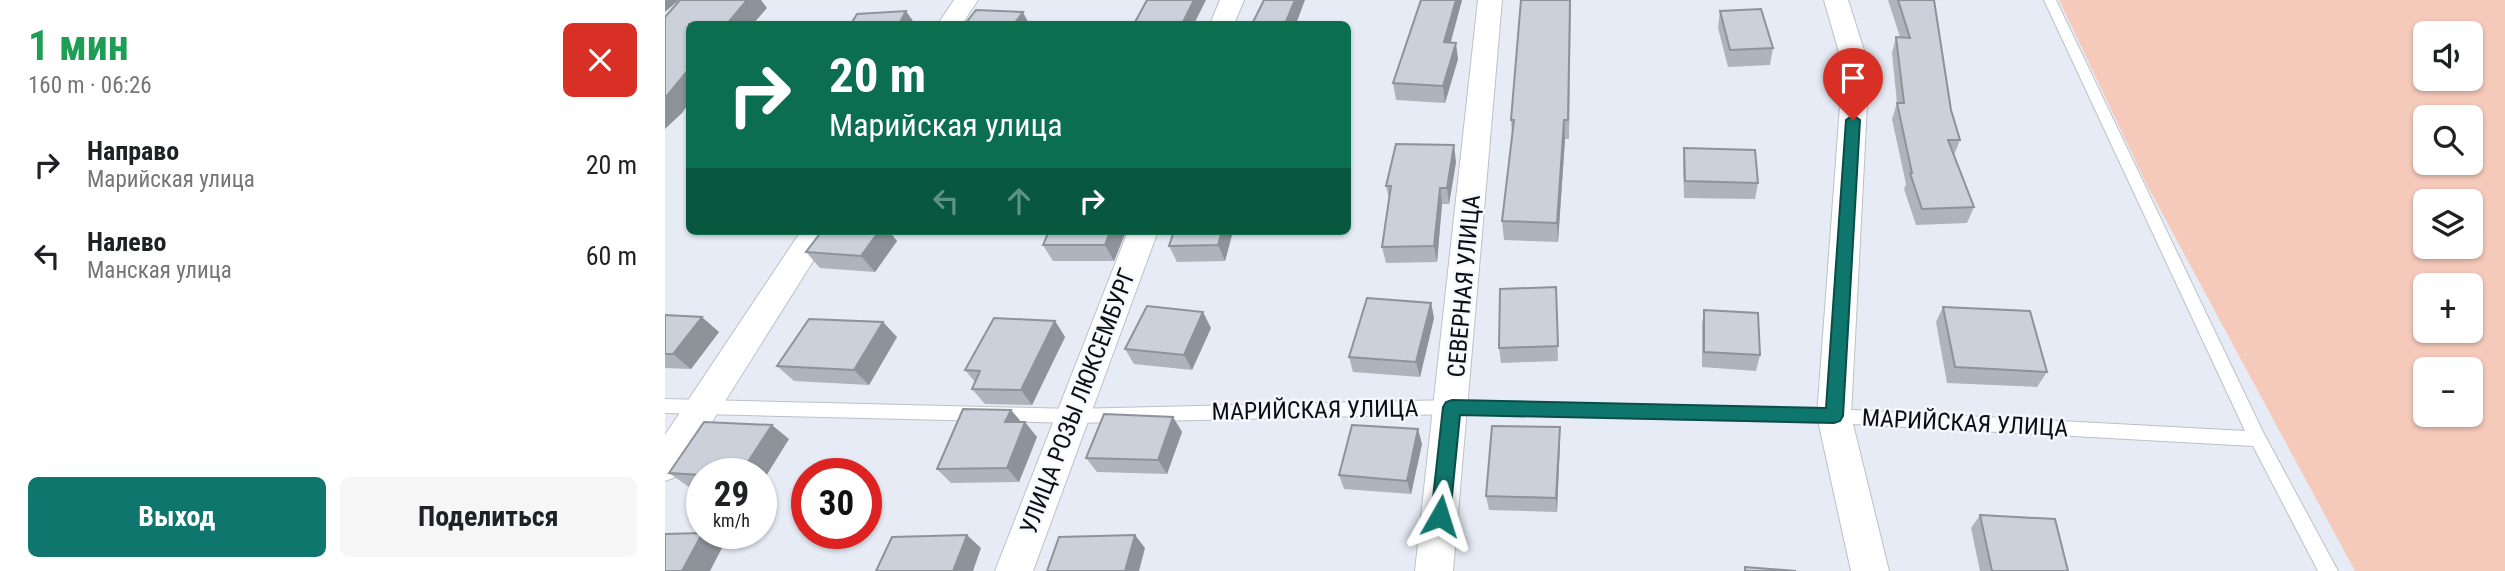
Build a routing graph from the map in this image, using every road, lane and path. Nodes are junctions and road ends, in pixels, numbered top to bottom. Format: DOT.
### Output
graph roads {
  1 [pos="966,0"];
  2 [pos="1231,0"];
  3 [pos="1490,0"];
  4 [pos="1836,0"];
  5 [pos="2050,0"];
  6 [pos="952,21"];
  7 [pos="1223,21"];
  8 [pos="814,235"];
  9 [pos="1141,235"];
  10 [pos="665,406"];
  11 [pos="703,407"];
  12 [pos="1452,407"];
  13 [pos="1072,416"];
  14 [pos="1834,416"];
  15 [pos="2258,439"];
  16 [pos="665,465"];
  17 [pos="1014,571"];
  18 [pos="1434,571"];
  19 [pos="1871,571"];
  20 [pos="2328,571"];
  1 -- 6 [label="street"];
  2 -- 7 [label="street"];
  3 -- 12 [label="street, СЕВЕРНАЯ УЛИЦА"];
  4 -- 14 [label="street"];
  5 -- 15 [label="lane"];
  8 -- 11 [label="street"];
  9 -- 13 [label="street, УЛИЦА РОЗЫ ЛЮКСЕМБУРГ"];
  10 -- 11 [label="lane, МАРИЙСКАЯ УЛИЦА"];
  11 -- 13 [label="lane, МАРИЙСКАЯ УЛИЦА"];
  11 -- 16 [label="street"];
  12 -- 13 [label="lane, МАРИЙСКАЯ УЛИЦА"];
  12 -- 14 [label="lane, МАРИЙСКАЯ УЛИЦА"];
  12 -- 18 [label="street, СЕВЕРНАЯ УЛИЦА"];
  13 -- 17 [label="street, УЛИЦА РОЗЫ ЛЮКСЕМБУРГ"];
  14 -- 15 [label="lane, МАРИЙСКАЯ УЛИЦА"];
  14 -- 19 [label="street"];
  15 -- 20 [label="lane"];
}
